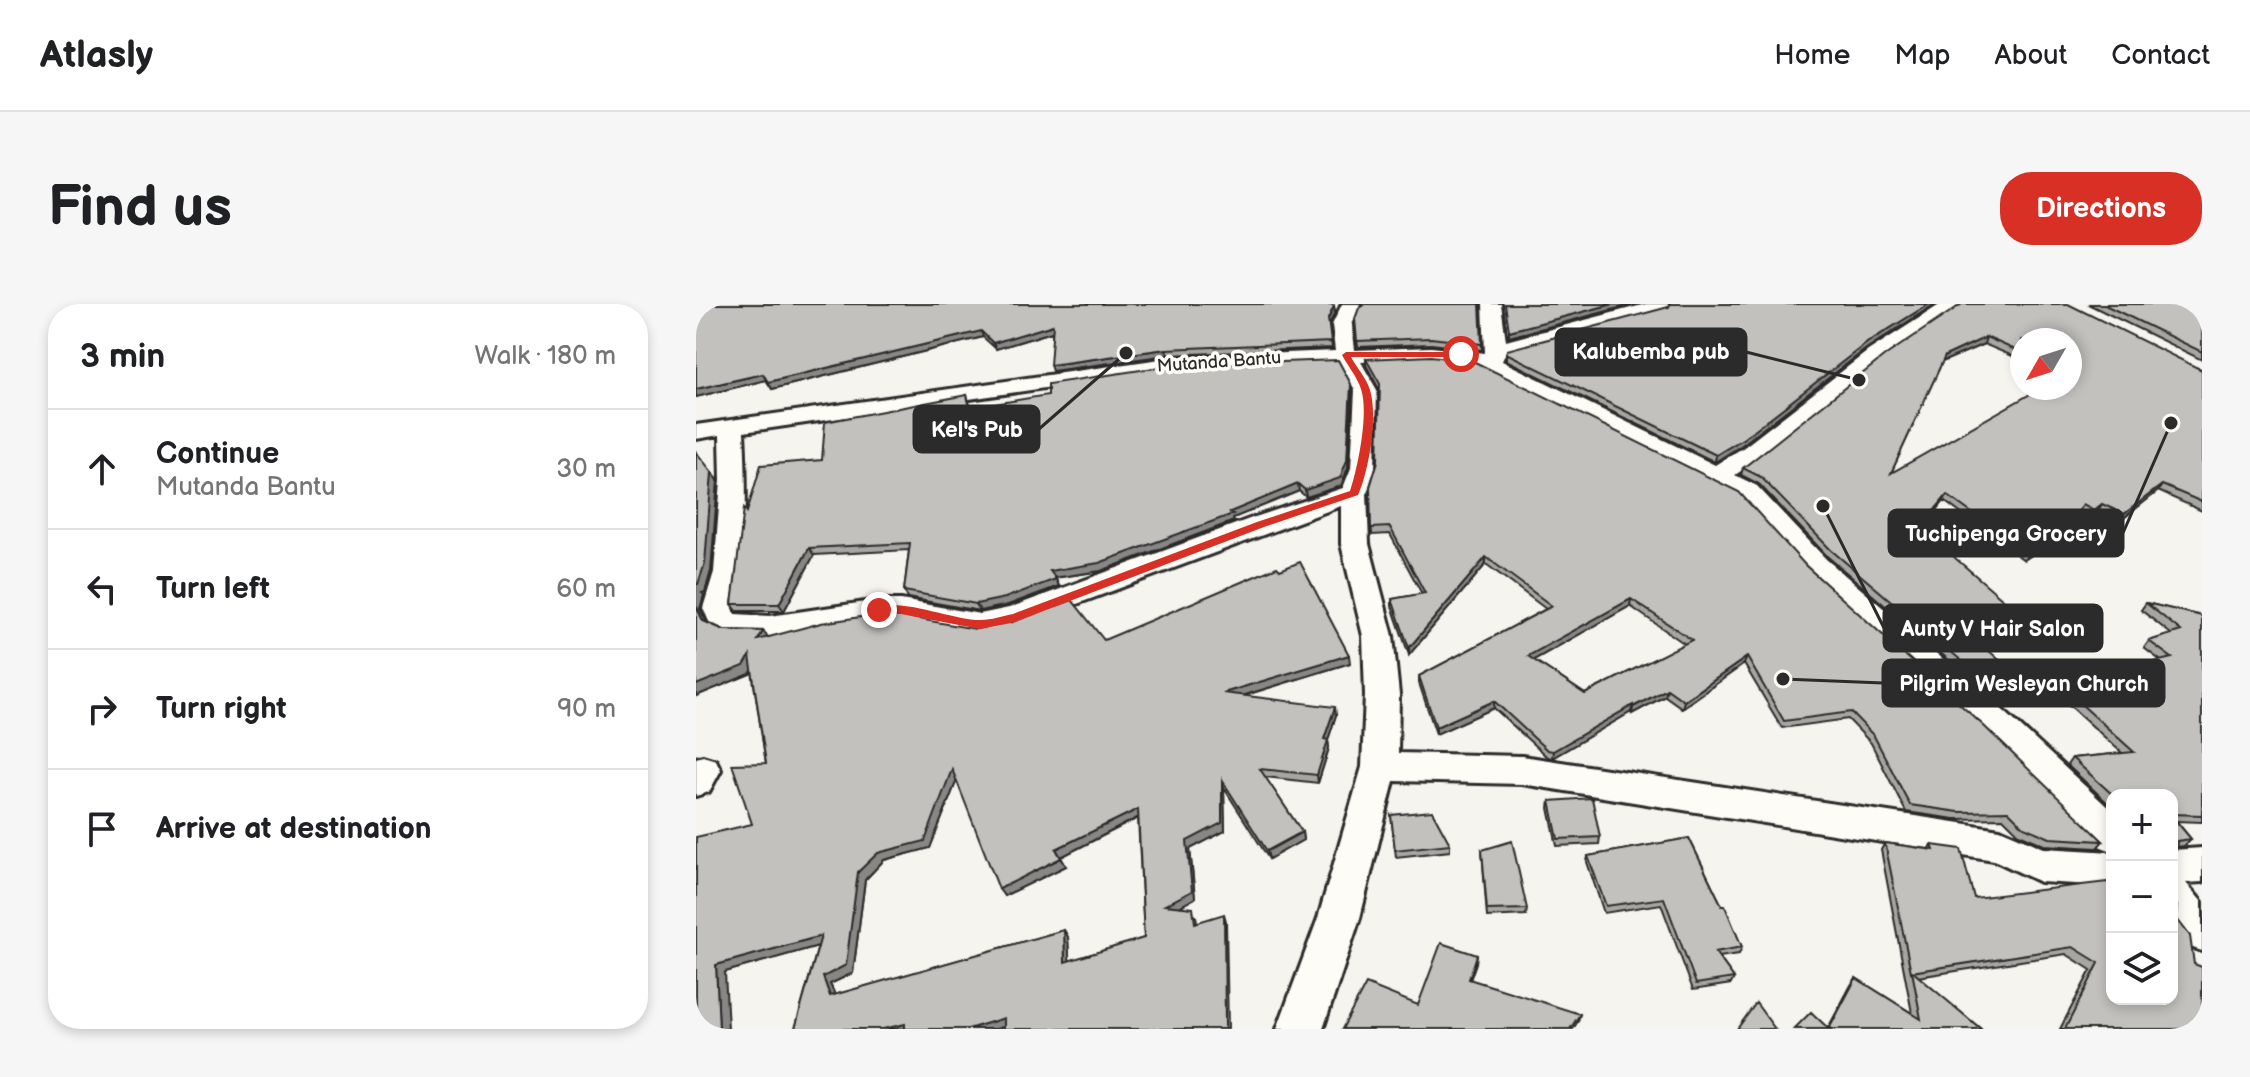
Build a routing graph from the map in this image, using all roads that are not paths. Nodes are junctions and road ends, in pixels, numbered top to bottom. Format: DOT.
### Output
graph roads {
  1 [pos="1350,304"];
  2 [pos="1492,304"];
  3 [pos="1954,304"];
  4 [pos="1660,306"];
  5 [pos="1346,355"];
  6 [pos="1494,356"];
  7 [pos="732,428"];
  8 [pos="696,432"];
  9 [pos="1719,474"];
  10 [pos="1354,493"];
  11 [pos="1380,767"];
  12 [pos="2106,829"];
  13 [pos="2202,865"];
  14 [pos="2178,867"];
  15 [pos="2106,869"];
  16 [pos="2178,903"];
  17 [pos="2202,932"];
  18 [pos="1300,1029"];
  1 -- 5 [label="street"];
  2 -- 6 [label="street"];
  3 -- 9 [label="street"];
  4 -- 6 [label="street"];
  5 -- 6 [label="street, Mutanda Bantu"];
  5 -- 7 [label="street, Mutanda Bantu"];
  5 -- 10 [label="street"];
  6 -- 9 [label="street, Mutanda Bantu"];
  7 -- 8 [label="street, Mutanda Bantu"];
  7 -- 10 [label="street"];
  9 -- 12 [label="street, Mutanda Bantu"];
  10 -- 11 [label="street"];
  11 -- 15 [label="street"];
  11 -- 18 [label="street"];
  13 -- 14 [label="street"];
  16 -- 17 [label="street"];
}
